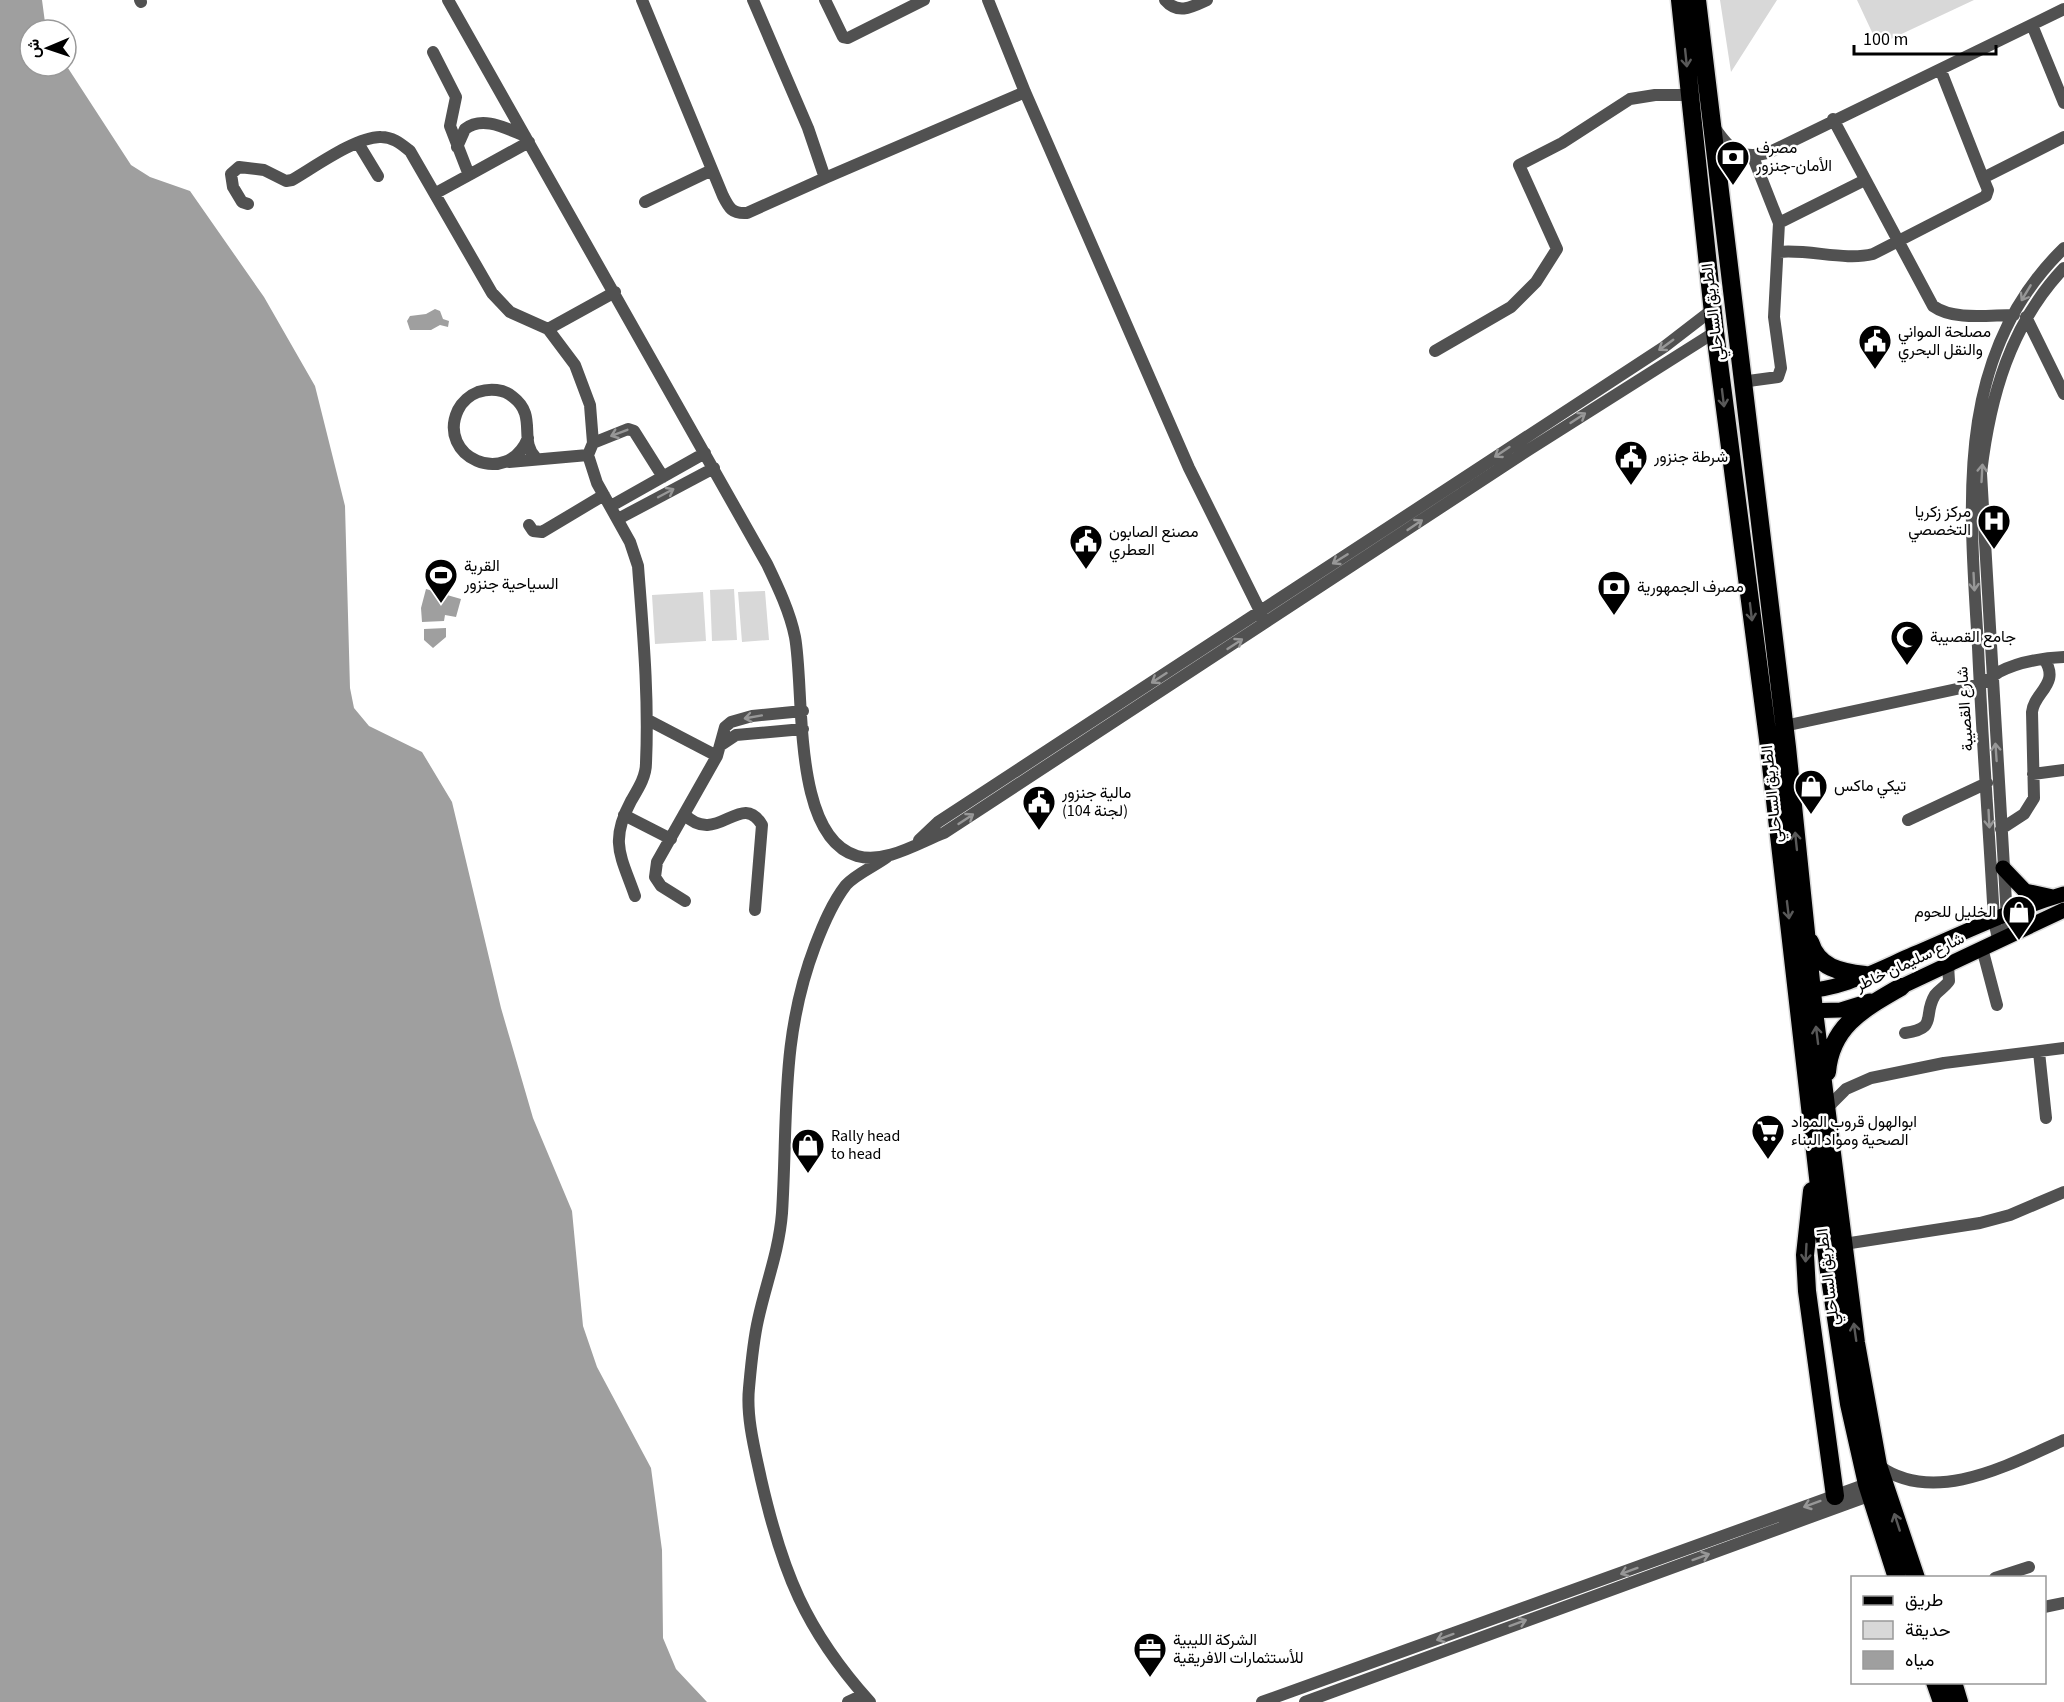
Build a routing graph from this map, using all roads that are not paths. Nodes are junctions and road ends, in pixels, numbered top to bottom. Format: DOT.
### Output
graph roads {
  1 [pos="448,0"];
  2 [pos="642,0"];
  3 [pos="753,0"];
  4 [pos="825,0"];
  5 [pos="924,0"];
  6 [pos="988,0"];
  7 [pos="1165,0"];
  8 [pos="1208,0"];
  9 [pos="1680,0"];
  10 [pos="1698,0"];
  11 [pos="2064,9"];
  12 [pos="2032,25"];
  13 [pos="432,52"];
  14 [pos="1941,71"];
  15 [pos="1025,92"];
  16 [pos="1690,95"];
  17 [pos="2064,103"];
  18 [pos="1833,119"];
  19 [pos="1710,121"];
  20 [pos="2064,137"];
  21 [pos="527,139"];
  22 [pos="358,143"];
  23 [pos="457,147"];
  24 [pos="1753,157"];
  25 [pos="712,170"];
  26 [pos="469,175"];
  27 [pos="378,176"];
  28 [pos="825,178"];
  29 [pos="1983,178"];
  30 [pos="1865,180"];
  31 [pos="436,193"];
  32 [pos="645,202"];
  33 [pos="248,204"];
  34 [pos="1779,224"];
  35 [pos="1898,240"];
  36 [pos="2064,248"];
  37 [pos="1779,252"];
  38 [pos="2064,268"];
  39 [pos="615,292"];
  40 [pos="1712,310"];
  41 [pos="2020,316"];
  42 [pos="548,329"];
  43 [pos="1715,332"];
  44 [pos="1435,351"];
  45 [pos="1741,382"];
  46 [pos="2064,394"];
  47 [pos="528,438"];
  48 [pos="591,449"];
  49 [pos="705,453"];
  50 [pos="536,458"];
  51 [pos="505,463"];
  52 [pos="714,468"];
  53 [pos="663,477"];
  54 [pos="607,500"];
  55 [pos="618,519"];
  56 [pos="529,525"];
  57 [pos="1259,610"];
  58 [pos="1267,623"];
  59 [pos="2064,657"];
  60 [pos="2044,659"];
  61 [pos="1178,665"];
  62 [pos="1186,676"];
  63 [pos="1986,682"];
  64 [pos="803,711"];
  65 [pos="648,720"];
  66 [pos="1784,726"];
  67 [pos="803,729"];
  68 [pos="719,751"];
  69 [pos="2064,770"];
  70 [pos="2033,774"];
  71 [pos="1987,783"];
  72 [pos="989,789"];
  73 [pos="997,799"];
  74 [pos="684,814"];
  75 [pos="624,815"];
  76 [pos="1908,820"];
  77 [pos="2001,829"];
  78 [pos="671,839"];
  79 [pos="914,845"];
  80 [pos="887,856"];
  81 [pos="2003,868"];
  82 [pos="2059,895"];
  83 [pos="635,896"];
  84 [pos="685,901"];
  85 [pos="755,910"];
  86 [pos="2064,910"];
  87 [pos="2000,918"];
  88 [pos="1804,924"];
  89 [pos="2003,938"];
  90 [pos="1982,948"];
  91 [pos="1948,965"];
  92 [pos="1865,975"];
  93 [pos="1901,987"];
  94 [pos="1805,991"];
  95 [pos="1997,1005"];
  96 [pos="1807,1011"];
  97 [pos="1905,1033"];
  98 [pos="2064,1048"];
  99 [pos="2039,1052"];
  100 [pos="1825,1102"];
  101 [pos="2046,1118"];
  102 [pos="1816,1153"];
  103 [pos="2064,1192"];
  104 [pos="1844,1244"];
  105 [pos="2064,1440"];
  106 [pos="1878,1465"];
  107 [pos="1869,1490"];
  108 [pos="1835,1496"];
  109 [pos="2029,1567"];
  110 [pos="1896,1576"];
  111 [pos="1915,1576"];
  112 [pos="2001,1576"];
  113 [pos="1563,1600"];
  114 [pos="2064,1603"];
  115 [pos="2046,1607"];
  116 [pos="1372,1663"];
  117 [pos="1377,1675"];
  118 [pos="1937,1684"];
  119 [pos="1955,1696"];
  120 [pos="867,1699"];
  121 [pos="848,1702"];
  122 [pos="1262,1702"];
  123 [pos="1305,1702"];
  1 -- 21 [label="street"];
  2 -- 25 [label="street"];
  3 -- 28 [label="street"];
  4 -- 5 [label="street"];
  6 -- 15 [label="street"];
  7 -- 8 [label="street"];
  9 -- 16 [label="highway, الطريق الساحلي, one-way"];
  10 -- 19 [label="highway, الطريق الساحلي"];
  11 -- 12 [label="street"];
  12 -- 14 [label="street"];
  12 -- 17 [label="street"];
  13 -- 23 [label="street"];
  14 -- 18 [label="street"];
  14 -- 29 [label="street"];
  15 -- 28 [label="street"];
  15 -- 57 [label="street"];
  16 -- 40 [label="highway, الطريق الساحلي"];
  16 -- 44 [label="street"];
  18 -- 24 [label="street"];
  18 -- 30 [label="street"];
  19 -- 24 [label="street"];
  19 -- 45 [label="highway, الطريق الساحلي"];
  20 -- 29 [label="street"];
  21 -- 23 [label="street"];
  21 -- 26 [label="street"];
  21 -- 39 [label="street"];
  22 -- 27 [label="street"];
  22 -- 31 [label="street"];
  22 -- 33 [label="street"];
  23 -- 26 [label="street"];
  24 -- 34 [label="street"];
  25 -- 28 [label="street"];
  25 -- 32 [label="street"];
  26 -- 31 [label="street"];
  29 -- 35 [label="street"];
  30 -- 34 [label="street"];
  30 -- 35 [label="street"];
  31 -- 42 [label="street"];
  34 -- 37 [label="street"];
  35 -- 37 [label="street"];
  35 -- 41 [label="street"];
  36 -- 41 [label="street, one-way"];
  37 -- 45 [label="street"];
  38 -- 41 [label="street"];
  39 -- 42 [label="street"];
  39 -- 49 [label="street"];
  40 -- 43 [label="highway, الطريق الساحلي"];
  40 -- 57 [label="street, one-way"];
  41 -- 46 [label="street"];
  41 -- 63 [label="street"];
  42 -- 48 [label="street"];
  58 -- 43 [label="street, one-way"];
  43 -- 94 [label="highway, الطريق الساحلي, one-way"];
  45 -- 66 [label="highway, الطريق الساحلي"];
  47 -- 50 [label="street"];
  47 -- 51 [label="street"];
  47 -- 51 [label="street"];
  48 -- 50 [label="street"];
  53 -- 48 [label="street, one-way"];
  48 -- 54 [label="street"];
  49 -- 52 [label="street"];
  49 -- 53 [label="street"];
  50 -- 51 [label="street"];
  55 -- 52 [label="street, one-way"];
  52 -- 64 [label="street"];
  53 -- 54 [label="street"];
  54 -- 55 [label="street"];
  54 -- 56 [label="street"];
  55 -- 65 [label="street"];
  57 -- 58 [label="street"];
  57 -- 61 [label="street"];
  62 -- 58 [label="street, one-way"];
  59 -- 60 [label="street"];
  60 -- 63 [label="street"];
  60 -- 70 [label="street"];
  61 -- 62 [label="street"];
  61 -- 72 [label="street, one-way"];
  62 -- 73 [label="street"];
  63 -- 66 [label="street"];
  63 -- 71 [label="street, شارع القصيبة"];
  77 -- 63 [label="street, one-way"];
  64 -- 67 [label="street"];
  64 -- 68 [label="street, one-way"];
  65 -- 68 [label="street"];
  65 -- 75 [label="street"];
  88 -- 66 [label="highway, الطريق الساحلي, one-way"];
  67 -- 68 [label="street"];
  67 -- 80 [label="street"];
  68 -- 74 [label="street"];
  69 -- 70 [label="street"];
  70 -- 77 [label="street"];
  71 -- 76 [label="street"];
  71 -- 87 [label="street, شارع القصيبة, one-way"];
  72 -- 73 [label="street"];
  72 -- 79 [label="street"];
  79 -- 73 [label="street, one-way"];
  74 -- 78 [label="street"];
  74 -- 85 [label="street"];
  75 -- 78 [label="street"];
  75 -- 83 [label="street"];
  77 -- 81 [label="street"];
  78 -- 84 [label="street"];
  79 -- 80 [label="street"];
  80 -- 120 [label="street"];
  81 -- 82 [label="main road"];
  81 -- 87 [label="street"];
  82 -- 87 [label="main road, شارع سليمان خاطر"];
  86 -- 89 [label="main road, شارع سليمان خاطر"];
  87 -- 89 [label="street"];
  87 -- 92 [label="main road, شارع سليمان خاطر"];
  88 -- 92 [label="highway"];
  88 -- 94 [label="highway, الطريق الساحلي"];
  89 -- 90 [label="main road, شارع سليمان خاطر"];
  90 -- 91 [label="main road, شارع سليمان خاطر"];
  90 -- 95 [label="street"];
  91 -- 93 [label="main road, شارع سليمان خاطر"];
  91 -- 97 [label="street"];
  92 -- 94 [label="main road, شارع سليمان خاطر"];
  93 -- 96 [label="main road, شارع سليمان خاطر"];
  93 -- 100 [label="highway"];
  94 -- 96 [label="highway, الطريق الساحلي"];
  100 -- 96 [label="highway, الطريق الساحلي, one-way"];
  96 -- 102 [label="highway, الطريق الساحلي"];
  98 -- 99 [label="street"];
  99 -- 100 [label="street"];
  99 -- 101 [label="street"];
  100 -- 104 [label="highway, الطريق الساحلي"];
  102 -- 107 [label="highway, الطريق الساحلي"];
  102 -- 108 [label="highway, one-way"];
  103 -- 104 [label="street"];
  106 -- 104 [label="highway, الطريق الساحلي, one-way"];
  105 -- 106 [label="street"];
  111 -- 106 [label="highway, الطريق الساحلي, one-way"];
  107 -- 108 [label="street"];
  107 -- 110 [label="highway, الطريق الساحلي"];
  113 -- 107 [label="street, one-way"];
  108 -- 113 [label="street, one-way"];
  109 -- 112 [label="street"];
  113 -- 116 [label="street, one-way"];
  117 -- 113 [label="street, one-way"];
  114 -- 115 [label="street"];
  116 -- 117 [label="street"];
  116 -- 122 [label="street"];
  117 -- 123 [label="street"];
  118 -- 119 [label="highway"];
  120 -- 121 [label="street"];
}
